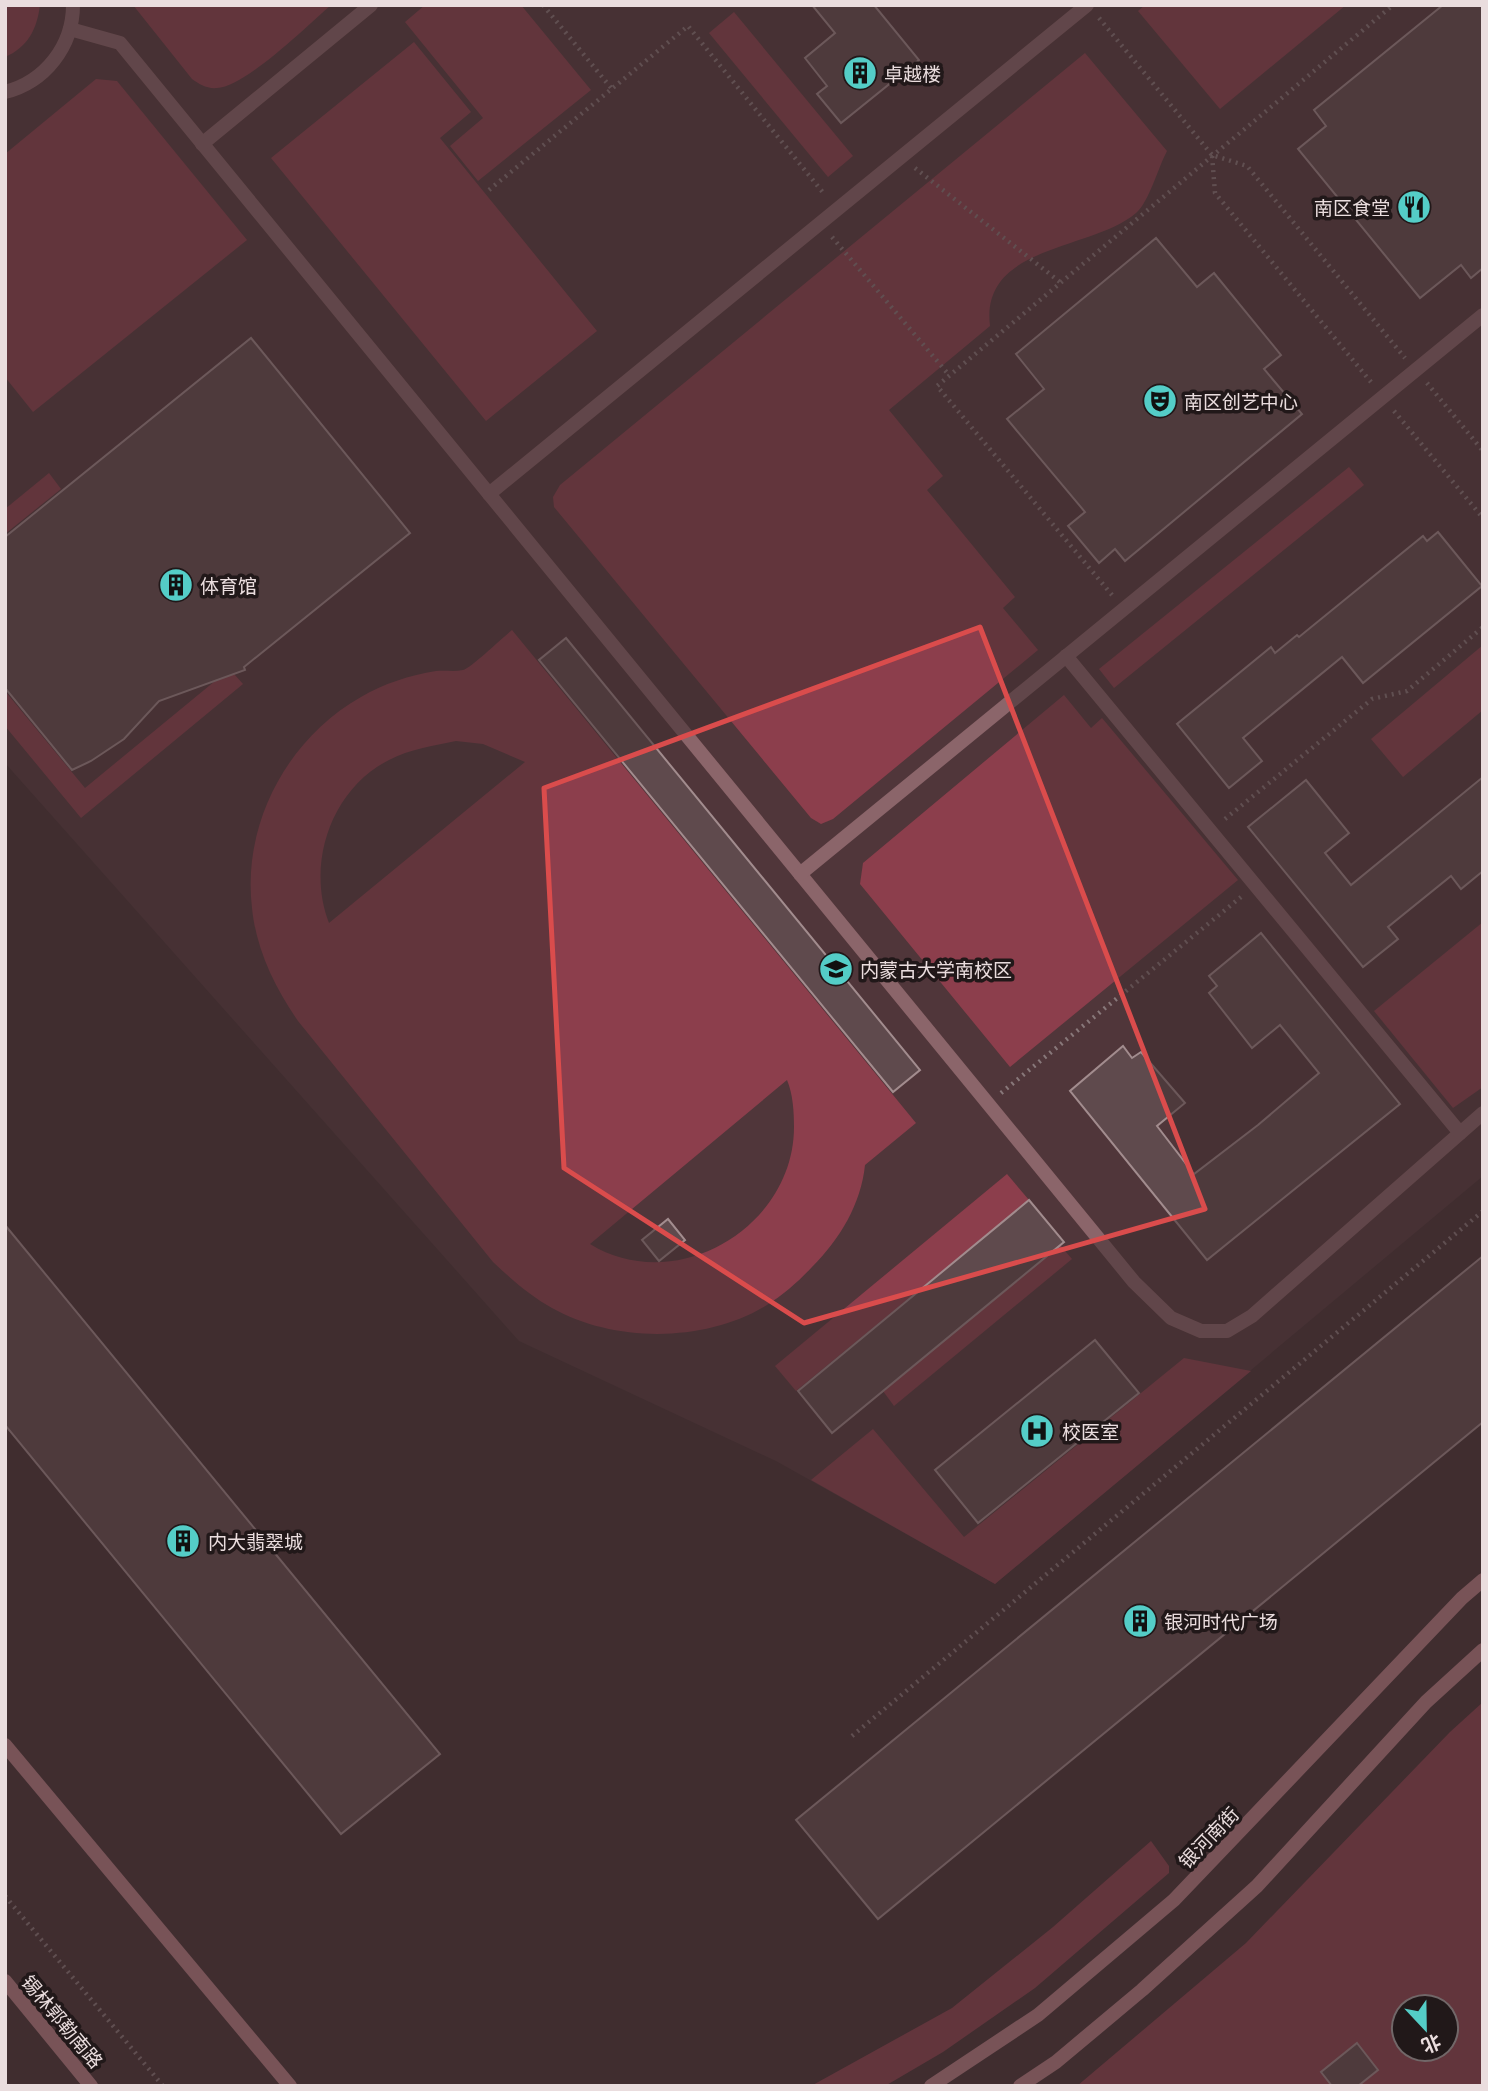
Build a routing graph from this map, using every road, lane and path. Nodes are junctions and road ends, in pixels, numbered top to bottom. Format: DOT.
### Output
graph roads {
  1 [pos="73,5"];
  2 [pos="371,5"];
  3 [pos="543,5"];
  4 [pos="1393,5"];
  5 [pos="1092,11"];
  6 [pos="70,29"];
  7 [pos="612,89"];
  8 [pos="5,92"];
  9 [pos="202,144"];
  10 [pos="1212,155"];
  11 [pos="901,157"];
  12 [pos="489,190"];
  13 [pos="837,210"];
  14 [pos="820,223"];
  15 [pos="1060,282"];
  16 [pos="1483,315"];
  17 [pos="1416,370"];
  18 [pos="949,375"];
  19 [pos="1383,397"];
  20 [pos="1483,451"];
  21 [pos="489,494"];
  22 [pos="1483,518"];
  23 [pos="1124,609"];
  24 [pos="1483,627"];
  25 [pos="1066,656"];
  26 [pos="1210,831"];
  27 [pos="800,874"];
  28 [pos="1255,885"];
  29 [pos="988,1104"];
  30 [pos="1483,1113"];
  31 [pos="1460,1133"];
  32 [pos="1483,1211"];
  33 [pos="1483,1580"];
  34 [pos="1483,1650"];
  35 [pos="852,1736"];
  36 [pos="5,1745"];
  37 [pos="5,1896"];
  38 [pos="5,1981"];
  39 [pos="92,2086"];
  40 [pos="163,2086"];
  41 [pos="290,2086"];
  42 [pos="931,2086"];
  43 [pos="1020,2086"];
  1 -- 6 [label="lane"];
  2 -- 9 [label="lane"];
  3 -- 7 [label="path"];
  4 -- 10 [label="path"];
  5 -- 10 [label="path"];
  5 -- 11 [label="lane"];
  6 -- 8 [label="lane"];
  6 -- 9 [label="lane"];
  7 -- 12 [label="path"];
  7 -- 13 [label="path"];
  9 -- 21 [label="lane"];
  10 -- 15 [label="path"];
  10 -- 17 [label="path"];
  10 -- 19 [label="path"];
  11 -- 13 [label="lane"];
  11 -- 15 [label="path"];
  13 -- 14 [label="lane"];
  14 -- 18 [label="path"];
  14 -- 21 [label="lane"];
  15 -- 18 [label="path"];
  16 -- 17 [label="lane"];
  17 -- 19 [label="lane"];
  17 -- 20 [label="path"];
  18 -- 23 [label="path"];
  19 -- 22 [label="path"];
  19 -- 23 [label="lane"];
  21 -- 27 [label="lane"];
  23 -- 25 [label="lane"];
  24 -- 26 [label="path"];
  25 -- 26 [label="lane"];
  25 -- 27 [label="lane"];
  26 -- 28 [label="lane"];
  27 -- 29 [label="lane"];
  28 -- 29 [label="path"];
  28 -- 31 [label="lane"];
  29 -- 31 [label="lane"];
  30 -- 31 [label="lane"];
  32 -- 35 [label="path"];
  33 -- 42 [label="main road, 银河南街"];
  34 -- 43 [label="main road"];
  36 -- 41 [label="main road"];
  37 -- 40 [label="path"];
  38 -- 39 [label="main road, 锡林郭勒南路"];
}
